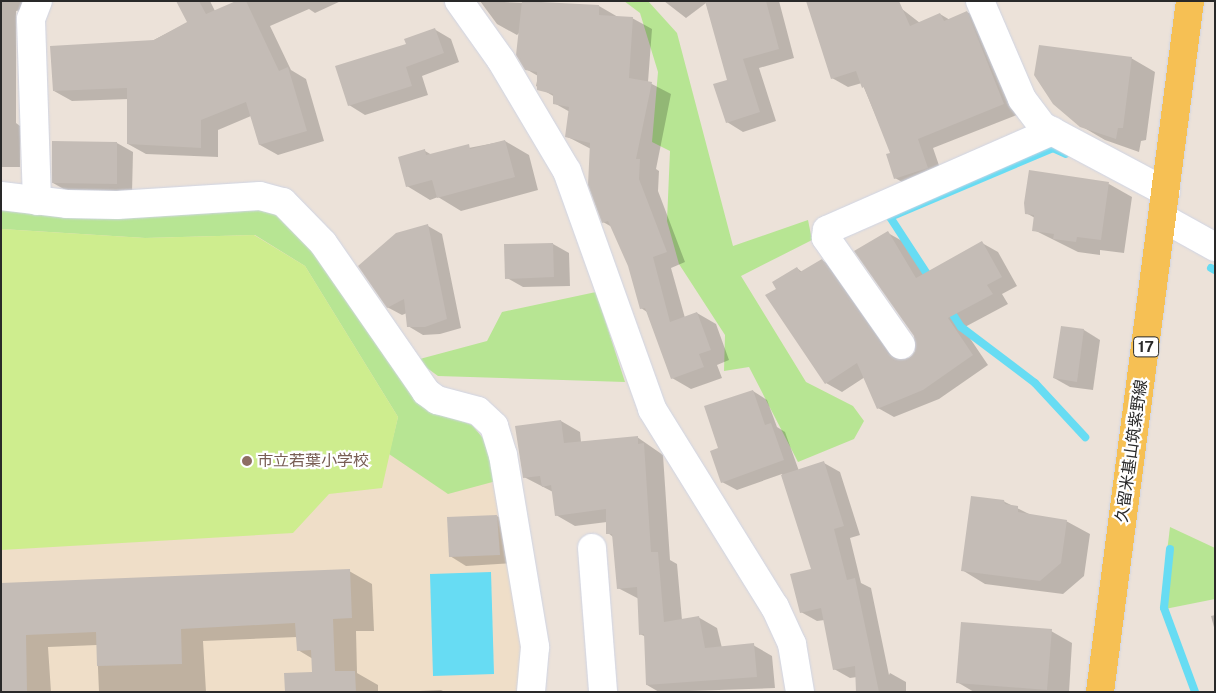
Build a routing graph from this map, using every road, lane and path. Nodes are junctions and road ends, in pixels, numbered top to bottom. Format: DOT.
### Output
graph roads {
  1 [pos="459,1"];
  2 [pos="980,1"];
  3 [pos="1190,1"];
  4 [pos="46,2"];
  5 [pos="1052,131"];
  6 [pos="1,196"];
  7 [pos="37,201"];
  8 [pos="1164,206"];
  9 [pos="1215,247"];
  10 [pos="901,345"];
  11 [pos="592,548"];
  12 [pos="532,692"];
  13 [pos="603,692"];
  14 [pos="800,692"];
  15 [pos="1100,692"];
  1 -- 14 [label="street"];
  2 -- 5 [label="street"];
  3 -- 8 [label="main road, 久留米基山筑紫野線 / 17"];
  4 -- 7 [label="street"];
  5 -- 8 [label="street"];
  5 -- 10 [label="street"];
  6 -- 7 [label="street"];
  7 -- 12 [label="street"];
  8 -- 9 [label="street"];
  8 -- 15 [label="main road, 久留米基山筑紫野線 / 17"];
  11 -- 13 [label="street"];
}
